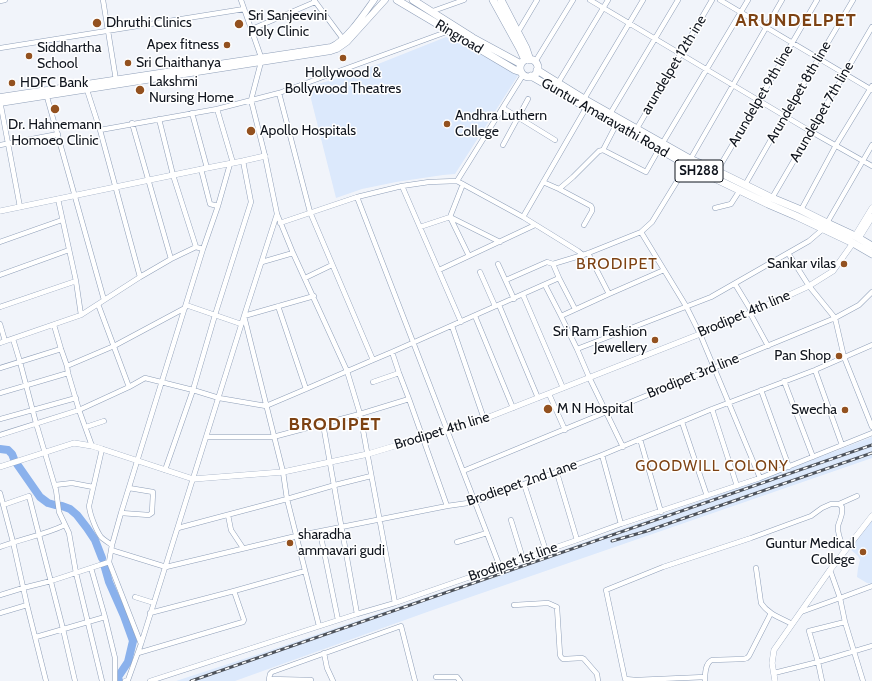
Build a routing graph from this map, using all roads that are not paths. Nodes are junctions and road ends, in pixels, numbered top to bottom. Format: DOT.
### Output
graph roads {
  1 [pos="5,0"];
  2 [pos="103,0"];
  3 [pos="241,0"];
  4 [pos="374,0"];
  5 [pos="385,0"];
  6 [pos="397,0"];
  7 [pos="413,0"];
  8 [pos="464,0"];
  9 [pos="493,0"];
  10 [pos="501,0"];
  11 [pos="537,0"];
  12 [pos="572,0"];
  13 [pos="590,0"];
  14 [pos="608,0"];
  15 [pos="643,0"];
  16 [pos="678,0"];
  17 [pos="712,0"];
  18 [pos="720,0"];
  19 [pos="748,0"];
  20 [pos="782,0"];
  21 [pos="817,0"];
  22 [pos="853,0"];
  23 [pos="0,1"];
  24 [pos="314,1"];
  25 [pos="603,8"];
  26 [pos="244,9"];
  27 [pos="432,11"];
  28 [pos="740,13"];
  29 [pos="628,23"];
  30 [pos="872,27"];
  31 [pos="766,28"];
  32 [pos="252,29"];
  33 [pos="109,30"];
  34 [pos="450,31"];
  35 [pos="518,32"];
  36 [pos="655,38"];
  37 [pos="343,39"];
  38 [pos="792,43"];
  39 [pos="0,48"];
  40 [pos="681,54"];
  41 [pos="818,58"];
  42 [pos="261,60"];
  43 [pos="528,62"];
  44 [pos="707,69"];
  45 [pos="537,70"];
  46 [pos="522,74"];
  47 [pos="844,74"];
  48 [pos="531,76"];
  49 [pos="116,80"];
  50 [pos="558,83"];
  51 [pos="733,84"];
  52 [pos="871,88"];
  53 [pos="87,90"];
  54 [pos="279,93"];
  55 [pos="47,97"];
  56 [pos="528,99"];
  57 [pos="584,99"];
  58 [pos="251,100"];
  59 [pos="759,100"];
  60 [pos="0,101"];
  61 [pos="503,108"];
  62 [pos="586,108"];
  63 [pos="217,109"];
  64 [pos="192,114"];
  65 [pos="610,114"];
  66 [pos="785,115"];
  67 [pos="518,117"];
  68 [pos="159,119"];
  69 [pos="132,123"];
  70 [pos="616,125"];
  71 [pos="100,130"];
  72 [pos="810,131"];
  73 [pos="635,132"];
  74 [pos="58,134"];
  75 [pos="555,140"];
  76 [pos="8,144"];
  77 [pos="0,145"];
  78 [pos="503,145"];
  79 [pos="872,145"];
  80 [pos="660,146"];
  81 [pos="836,146"];
  82 [pos="603,150"];
  83 [pos="265,156"];
  84 [pos="863,161"];
  85 [pos="243,162"];
  86 [pos="688,162"];
  87 [pos="232,163"];
  88 [pos="872,166"];
  89 [pos="204,169"];
  90 [pos="717,171"];
  91 [pos="173,175"];
  92 [pos="148,180"];
  93 [pos="457,181"];
  94 [pos="543,182"];
  95 [pos="464,184"];
  96 [pos="402,186"];
  97 [pos="116,187"];
  98 [pos="743,188"];
  99 [pos="559,189"];
  100 [pos="75,195"];
  101 [pos="357,196"];
  102 [pos="772,198"];
  103 [pos="58,199"];
  104 [pos="218,206"];
  105 [pos="20,207"];
  106 [pos="715,208"];
  107 [pos="872,208"];
  108 [pos="801,210"];
  109 [pos="0,211"];
  110 [pos="310,212"];
  111 [pos="277,214"];
  112 [pos="450,217"];
  113 [pos="523,217"];
  114 [pos="872,217"];
  115 [pos="62,220"];
  116 [pos="280,223"];
  117 [pos="535,225"];
  118 [pos="584,225"];
  119 [pos="420,226"];
  120 [pos="825,226"];
  121 [pos="641,232"];
  122 [pos="856,239"];
  123 [pos="0,242"];
  124 [pos="500,242"];
  125 [pos="872,246"];
  126 [pos="196,247"];
  127 [pos="203,249"];
  128 [pos="69,250"];
  129 [pos="293,253"];
  130 [pos="588,253"];
  131 [pos="788,253"];
  132 [pos="872,254"];
  133 [pos="583,255"];
  134 [pos="469,256"];
  135 [pos="171,259"];
  136 [pos="262,262"];
  137 [pos="498,264"];
  138 [pos="553,264"];
  139 [pos="332,265"];
  140 [pos="439,270"];
  141 [pos="664,270"];
  142 [pos="480,272"];
  143 [pos="0,275"];
  144 [pos="140,277"];
  145 [pos="305,278"];
  146 [pos="560,278"];
  147 [pos="506,280"];
  148 [pos="76,281"];
  149 [pos="735,284"];
  150 [pos="545,285"];
  151 [pos="809,286"];
  152 [pos="872,292"];
  153 [pos="609,294"];
  154 [pos="523,295"];
  155 [pos="314,296"];
  156 [pos="514,299"];
  157 [pos="104,300"];
  158 [pos="98,304"];
  159 [pos="497,305"];
  160 [pos="0,306"];
  161 [pos="278,306"];
  162 [pos="686,306"];
  163 [pos="185,307"];
  164 [pos="575,309"];
  165 [pos="751,312"];
  166 [pos="81,315"];
  167 [pos="215,315"];
  168 [pos="244,316"];
  169 [pos="475,316"];
  170 [pos="561,316"];
  171 [pos="835,318"];
  172 [pos="461,322"];
  173 [pos="0,324"];
  174 [pos="241,324"];
  175 [pos="54,325"];
  176 [pos="452,326"];
  177 [pos="700,334"];
  178 [pos="13,339"];
  179 [pos="2,342"];
  180 [pos="413,343"];
  181 [pos="872,345"];
  182 [pos="114,346"];
  183 [pos="768,346"];
  184 [pos="61,349"];
  185 [pos="577,349"];
  186 [pos="392,352"];
  187 [pos="844,358"];
  188 [pos="373,360"];
  189 [pos="20,362"];
  190 [pos="67,366"];
  191 [pos="714,367"];
  192 [pos="0,368"];
  193 [pos="815,370"];
  194 [pos="347,371"];
  195 [pos="68,373"];
  196 [pos="399,373"];
  197 [pos="589,378"];
  198 [pos="784,381"];
  199 [pos="162,382"];
  200 [pos="373,382"];
  201 [pos="26,386"];
  202 [pos="129,387"];
  203 [pos="563,388"];
  204 [pos="193,390"];
  205 [pos="306,390"];
  206 [pos="761,390"];
  207 [pos="0,393"];
  208 [pos="549,394"];
  209 [pos="76,398"];
  210 [pos="219,398"];
  211 [pos="538,398"];
  212 [pos="409,399"];
  213 [pos="728,403"];
  214 [pos="266,406"];
  215 [pos="513,408"];
  216 [pos="32,410"];
  217 [pos="79,410"];
  218 [pos="712,410"];
  219 [pos="606,412"];
  220 [pos="360,414"];
  221 [pos="0,419"];
  222 [pos="484,419"];
  223 [pos="104,421"];
  224 [pos="682,422"];
  225 [pos="36,423"];
  226 [pos="323,424"];
  227 [pos="86,427"];
  228 [pos="872,427"];
  229 [pos="447,430"];
  230 [pos="565,430"];
  231 [pos="872,433"];
  232 [pos="0,435"];
  233 [pos="207,437"];
  234 [pos="273,437"];
  235 [pos="423,437"];
  236 [pos="640,439"];
  237 [pos="842,445"];
  238 [pos="92,446"];
  239 [pos="623,446"];
  240 [pos="102,449"];
  241 [pos="44,452"];
  242 [pos="368,454"];
  243 [pos="602,456"];
  244 [pos="813,457"];
  245 [pos="137,460"];
  246 [pos="330,461"];
  247 [pos="0,467"];
  248 [pos="789,467"];
  249 [pos="165,470"];
  250 [pos="463,471"];
  251 [pos="283,472"];
  252 [pos="557,473"];
  253 [pos="371,476"];
  254 [pos="760,478"];
  255 [pos="193,479"];
  256 [pos="524,484"];
  257 [pos="55,485"];
  258 [pos="335,485"];
  259 [pos="737,486"];
  260 [pos="93,487"];
  261 [pos="129,488"];
  262 [pos="0,494"];
  263 [pos="707,496"];
  264 [pos="857,496"];
  265 [pos="287,499"];
  266 [pos="475,502"];
  267 [pos="839,504"];
  268 [pos="3,505"];
  269 [pos="447,506"];
  270 [pos="661,512"];
  271 [pos="121,513"];
  272 [pos="228,514"];
  273 [pos="872,516"];
  274 [pos="379,520"];
  275 [pos="511,520"];
  276 [pos="621,524"];
  277 [pos="65,525"];
  278 [pos="178,528"];
  279 [pos="342,528"];
  280 [pos="320,532"];
  281 [pos="487,533"];
  282 [pos="39,535"];
  283 [pos="296,536"];
  284 [pos="577,540"];
  285 [pos="13,542"];
  286 [pos="458,542"];
  287 [pos="0,547"];
  288 [pos="112,547"];
  289 [pos="243,548"];
  290 [pos="546,551"];
  291 [pos="844,551"];
  292 [pos="523,559"];
  293 [pos="108,562"];
  294 [pos="166,566"];
  295 [pos="500,567"];
  296 [pos="91,568"];
  297 [pos="756,568"];
  298 [pos="830,570"];
  299 [pos="305,571"];
  300 [pos="76,573"];
  301 [pos="51,581"];
  302 [pos="872,586"];
  303 [pos="23,588"];
  304 [pos="234,591"];
  305 [pos="0,595"];
  306 [pos="134,596"];
  307 [pos="840,598"];
  308 [pos="395,602"];
  309 [pos="154,603"];
  310 [pos="27,605"];
  311 [pos="514,605"];
  312 [pos="150,612"];
  313 [pos="801,612"];
  314 [pos="0,613"];
  315 [pos="771,613"];
  316 [pos="357,614"];
  317 [pos="105,617"];
  318 [pos="338,620"];
  319 [pos="88,622"];
  320 [pos="845,622"];
  321 [pos="792,624"];
  322 [pos="319,626"];
  323 [pos="63,629"];
  324 [pos="36,637"];
  325 [pos="141,644"];
  326 [pos="872,646"];
  327 [pos="854,651"];
  328 [pos="138,653"];
  329 [pos="324,653"];
  330 [pos="818,662"];
  331 [pos="774,673"];
  332 [pos="436,678"];
  333 [pos="705,679"];
  334 [pos="269,680"];
  335 [pos="311,680"];
  336 [pos="624,680"];
  337 [pos="651,680"];
  338 [pos="663,680"];
  339 [pos="46,681"];
  340 [pos="75,681"];
  341 [pos="102,681"];
  342 [pos="115,681"];
  343 [pos="128,681"];
  344 [pos="150,681"];
  345 [pos="333,681"];
  346 [pos="415,681"];
  347 [pos="460,681"];
  348 [pos="598,681"];
  349 [pos="775,681"];
  350 [pos="822,681"];
  351 [pos="863,681"];
  1 -- 23 [label="street"];
  2 -- 33 [label="street"];
  3 -- 26 [label="street"];
  4 -- 37 [label="main road"];
  5 -- 42 [label="main road"];
  6 -- 34 [label="main road, Ringroad"];
  7 -- 27 [label="main road, Ringroad"];
  8 -- 27 [label="street"];
  9 -- 43 [label="main road"];
  10 -- 35 [label="main road"];
  11 -- 35 [label="street"];
  12 -- 43 [label="street"];
  13 -- 25 [label="street"];
  14 -- 25 [label="street"];
  15 -- 29 [label="street"];
  16 -- 36 [label="street"];
  17 -- 40 [label="street, arundelpet 12th ine"];
  18 -- 28 [label="street"];
  19 -- 28 [label="street"];
  20 -- 31 [label="street"];
  21 -- 38 [label="street, Arundelpet 9th line"];
  22 -- 41 [label="street, Arundelpet 8th line"];
  24 -- 32 [label="street"];
  24 -- 37 [label="street"];
  25 -- 29 [label="street"];
  25 -- 50 [label="street"];
  26 -- 32 [label="street"];
  26 -- 33 [label="street"];
  27 -- 43 [label="main road, Ringroad"];
  28 -- 31 [label="street"];
  28 -- 44 [label="street"];
  29 -- 36 [label="street"];
  29 -- 57 [label="street"];
  30 -- 47 [label="street, Arundelpet 7th line"];
  31 -- 38 [label="street"];
  31 -- 51 [label="street"];
  32 -- 42 [label="street"];
  33 -- 39 [label="street"];
  33 -- 49 [label="street"];
  34 -- 46 [label="main road, Ringroad"];
  34 -- 54 [label="street"];
  35 -- 43 [label="main road"];
  36 -- 40 [label="street"];
  36 -- 65 [label="street"];
  37 -- 42 [label="main road"];
  38 -- 41 [label="street"];
  38 -- 59 [label="street, Arundelpet 9th line"];
  40 -- 44 [label="street"];
  40 -- 73 [label="street, arundelpet 12th ine"];
  41 -- 47 [label="street"];
  41 -- 66 [label="street, Arundelpet 8th line"];
  42 -- 49 [label="main road"];
  42 -- 53 [label="main road"];
  42 -- 58 [label="street"];
  43 -- 45 [label="main road"];
  43 -- 46 [label="main road"];
  44 -- 51 [label="street"];
  44 -- 80 [label="street"];
  45 -- 48 [label="main road"];
  45 -- 50 [label="main road, SH288"];
  46 -- 48 [label="main road, SH288"];
  46 -- 61 [label="street"];
  47 -- 52 [label="street"];
  47 -- 72 [label="street, Arundelpet 7th line"];
  48 -- 62 [label="main road, Guntur Amaravathi Road / SH288"];
  49 -- 60 [label="main road"];
  50 -- 57 [label="main road, SH288"];
  51 -- 59 [label="street"];
  51 -- 86 [label="street"];
  52 -- 81 [label="street"];
  53 -- 55 [label="main road"];
  53 -- 71 [label="street"];
  54 -- 58 [label="street"];
  54 -- 110 [label="street"];
  55 -- 60 [label="main road"];
  55 -- 74 [label="street"];
  56 -- 67 [label="street"];
  57 -- 65 [label="main road, SH288"];
  58 -- 63 [label="street"];
  58 -- 83 [label="street"];
  59 -- 66 [label="street"];
  59 -- 90 [label="street, Arundelpet 9th line"];
  60 -- 76 [label="street"];
  61 -- 67 [label="street"];
  61 -- 93 [label="street"];
  62 -- 70 [label="main road, Guntur Amaravathi Road / SH288"];
  62 -- 94 [label="street"];
  63 -- 64 [label="street"];
  63 -- 87 [label="street"];
  64 -- 68 [label="street"];
  64 -- 89 [label="street"];
  65 -- 73 [label="main road, SH288"];
  66 -- 72 [label="street"];
  66 -- 98 [label="street, Arundelpet 8th line"];
  67 -- 75 [label="street"];
  67 -- 78 [label="street"];
  68 -- 69 [label="street"];
  68 -- 91 [label="street"];
  69 -- 71 [label="street"];
  69 -- 92 [label="street"];
  70 -- 73 [label="main road, Guntur Amaravathi Road / SH288"];
  70 -- 82 [label="street"];
  71 -- 97 [label="street"];
  72 -- 81 [label="street"];
  72 -- 102 [label="street, Arundelpet 7th line"];
  73 -- 80 [label="main road, Guntur Amaravathi Road / SH288"];
  74 -- 76 [label="street"];
  74 -- 100 [label="street"];
  76 -- 77 [label="street"];
  76 -- 105 [label="street"];
  79 -- 84 [label="street"];
  80 -- 82 [label="street"];
  80 -- 86 [label="main road, Guntur Amaravathi Road / SH288"];
  81 -- 84 [label="street"];
  81 -- 108 [label="street"];
  82 -- 99 [label="street"];
  83 -- 85 [label="street"];
  83 -- 111 [label="street"];
  84 -- 88 [label="street"];
  84 -- 120 [label="street"];
  85 -- 87 [label="street"];
  85 -- 167 [label="street"];
  86 -- 90 [label="main road, SH288"];
  86 -- 98 [label="main road, Guntur Amaravathi Road / SH288"];
  86 -- 121 [label="street"];
  87 -- 89 [label="street"];
  87 -- 104 [label="street"];
  89 -- 91 [label="street"];
  89 -- 104 [label="street"];
  90 -- 98 [label="main road, SH288"];
  91 -- 92 [label="street"];
  91 -- 126 [label="street"];
  92 -- 97 [label="street"];
  92 -- 135 [label="street"];
  93 -- 95 [label="street"];
  93 -- 96 [label="street"];
  94 -- 99 [label="street"];
  94 -- 113 [label="street"];
  95 -- 112 [label="street"];
  95 -- 113 [label="street"];
  96 -- 101 [label="street"];
  96 -- 119 [label="street"];
  97 -- 100 [label="street"];
  97 -- 144 [label="street"];
  98 -- 102 [label="main road, SH288"];
  98 -- 106 [label="street, Arundelpet 8th line"];
  98 -- 120 [label="main road, Guntur Amaravathi Road / SH288"];
  99 -- 118 [label="street"];
  100 -- 103 [label="street"];
  100 -- 157 [label="street"];
  101 -- 110 [label="street"];
  101 -- 180 [label="street"];
  102 -- 108 [label="main road, SH288"];
  103 -- 105 [label="street"];
  103 -- 115 [label="street"];
  104 -- 127 [label="street"];
  105 -- 109 [label="street"];
  107 -- 122 [label="street"];
  108 -- 120 [label="main road, SH288"];
  110 -- 116 [label="street"];
  110 -- 139 [label="street"];
  111 -- 116 [label="street"];
  111 -- 136 [label="street"];
  112 -- 119 [label="street"];
  112 -- 124 [label="street"];
  112 -- 134 [label="street"];
  113 -- 117 [label="street"];
  114 -- 122 [label="street"];
  115 -- 123 [label="street"];
  115 -- 128 [label="street"];
  116 -- 129 [label="street"];
  117 -- 124 [label="street"];
  117 -- 133 [label="street"];
  119 -- 140 [label="street"];
  120 -- 122 [label="main road, Guntur Amaravathi Road / SH288"];
  120 -- 131 [label="street"];
  121 -- 130 [label="street"];
  121 -- 141 [label="street"];
  122 -- 125 [label="main road, SH288"];
  122 -- 132 [label="main road, Guntur Amaravathi Road / SH288"];
  122 -- 151 [label="street, Brodipet 4th line"];
  124 -- 134 [label="street"];
  126 -- 127 [label="street"];
  126 -- 135 [label="street"];
  127 -- 163 [label="street"];
  128 -- 143 [label="street"];
  128 -- 148 [label="street"];
  129 -- 136 [label="street"];
  129 -- 145 [label="street"];
  130 -- 133 [label="street"];
  130 -- 153 [label="street"];
  131 -- 149 [label="street"];
  131 -- 151 [label="street"];
  133 -- 138 [label="street"];
  134 -- 140 [label="street"];
  135 -- 144 [label="street"];
  136 -- 168 [label="street"];
  137 -- 147 [label="street"];
  138 -- 146 [label="street"];
  138 -- 147 [label="street"];
  139 -- 145 [label="street"];
  139 -- 188 [label="street"];
  140 -- 172 [label="street"];
  141 -- 153 [label="street"];
  141 -- 162 [label="street"];
  142 -- 159 [label="street"];
  144 -- 157 [label="street"];
  145 -- 155 [label="street"];
  146 -- 150 [label="street"];
  146 -- 164 [label="street"];
  147 -- 156 [label="street"];
  148 -- 160 [label="street"];
  148 -- 166 [label="street"];
  149 -- 162 [label="street"];
  149 -- 165 [label="street"];
  150 -- 154 [label="street"];
  150 -- 170 [label="street"];
  151 -- 165 [label="street, Brodipet 4th line"];
  151 -- 171 [label="street"];
  152 -- 171 [label="street, Brodipet 3rd line"];
  153 -- 164 [label="street"];
  154 -- 156 [label="street"];
  154 -- 203 [label="street"];
  155 -- 161 [label="street"];
  155 -- 194 [label="street"];
  156 -- 159 [label="street"];
  157 -- 158 [label="street"];
  158 -- 166 [label="street"];
  158 -- 182 [label="street"];
  159 -- 169 [label="street"];
  159 -- 211 [label="street"];
  161 -- 168 [label="street"];
  161 -- 205 [label="street"];
  162 -- 177 [label="street"];
  162 -- 185 [label="street"];
  163 -- 167 [label="street"];
  163 -- 182 [label="street"];
  163 -- 199 [label="street"];
  164 -- 170 [label="street"];
  165 -- 177 [label="street, Brodipet 4th line"];
  165 -- 183 [label="street"];
  166 -- 175 [label="street"];
  167 -- 174 [label="street"];
  167 -- 204 [label="street"];
  168 -- 174 [label="street"];
  168 -- 214 [label="street"];
  169 -- 172 [label="street"];
  169 -- 215 [label="street"];
  170 -- 185 [label="street"];
  171 -- 183 [label="street, Brodipet 3rd line"];
  171 -- 187 [label="street"];
  172 -- 176 [label="street"];
  173 -- 179 [label="street"];
  174 -- 210 [label="street"];
  175 -- 178 [label="street"];
  175 -- 184 [label="street"];
  176 -- 180 [label="street"];
  176 -- 222 [label="street"];
  177 -- 191 [label="street"];
  177 -- 197 [label="street, Brodipet 4th line"];
  178 -- 179 [label="street"];
  178 -- 189 [label="street"];
  180 -- 186 [label="street"];
  180 -- 229 [label="street"];
  181 -- 187 [label="street, Brodiepet 2nd Lane"];
  182 -- 190 [label="street"];
  182 -- 202 [label="street"];
  183 -- 191 [label="street, Brodipet 3rd line"];
  184 -- 189 [label="street"];
  184 -- 190 [label="street"];
  185 -- 197 [label="street"];
  186 -- 188 [label="street"];
  186 -- 196 [label="street"];
  187 -- 193 [label="street, Brodiepet 2nd Lane"];
  187 -- 228 [label="street"];
  188 -- 194 [label="street"];
  189 -- 192 [label="street"];
  189 -- 201 [label="street"];
  190 -- 195 [label="street"];
  191 -- 213 [label="street"];
  191 -- 219 [label="street, Brodipet 3rd line"];
  193 -- 198 [label="street, Brodiepet 2nd Lane"];
  193 -- 237 [label="street"];
  194 -- 205 [label="street"];
  194 -- 220 [label="street"];
  195 -- 201 [label="street"];
  195 -- 209 [label="street"];
  196 -- 200 [label="street"];
  196 -- 212 [label="street"];
  197 -- 203 [label="street, Brodipet 4th line"];
  197 -- 219 [label="street"];
  198 -- 206 [label="street, Brodiepet 2nd Lane"];
  198 -- 244 [label="street"];
  199 -- 202 [label="street"];
  199 -- 204 [label="street"];
  199 -- 245 [label="street"];
  201 -- 207 [label="street"];
  201 -- 216 [label="street"];
  202 -- 217 [label="street"];
  203 -- 208 [label="street, Brodipet 4th line"];
  204 -- 210 [label="street"];
  204 -- 249 [label="street"];
  205 -- 214 [label="street"];
  206 -- 213 [label="street, Brodiepet 2nd Lane"];
  206 -- 248 [label="street"];
  208 -- 211 [label="street, Brodipet 4th line"];
  208 -- 230 [label="street"];
  209 -- 216 [label="street"];
  209 -- 217 [label="street"];
  210 -- 214 [label="street"];
  210 -- 233 [label="street"];
  211 -- 215 [label="street, Brodipet 4th line"];
  212 -- 220 [label="street"];
  212 -- 235 [label="street"];
  213 -- 218 [label="street, Brodiepet 2nd Lane"];
  213 -- 254 [label="street"];
  214 -- 234 [label="street"];
  215 -- 222 [label="street, Brodipet 4th line"];
  216 -- 221 [label="street"];
  216 -- 225 [label="street"];
  217 -- 225 [label="street"];
  217 -- 227 [label="street"];
  218 -- 224 [label="street, Brodiepet 2nd Lane"];
  218 -- 259 [label="street"];
  219 -- 230 [label="street, Brodipet 3rd line"];
  219 -- 239 [label="street"];
  220 -- 226 [label="street"];
  220 -- 242 [label="street"];
  222 -- 229 [label="street, Brodipet 4th line"];
  223 -- 227 [label="street"];
  224 -- 236 [label="street, Brodiepet 2nd Lane"];
  224 -- 263 [label="street"];
  225 -- 232 [label="street"];
  225 -- 241 [label="street"];
  226 -- 234 [label="street"];
  226 -- 246 [label="street"];
  227 -- 238 [label="street"];
  229 -- 235 [label="street, Brodipet 4th line"];
  229 -- 250 [label="street"];
  230 -- 250 [label="street, Brodipet 3rd line"];
  231 -- 237 [label="street, Brodipet 1st line"];
  233 -- 234 [label="street"];
  233 -- 255 [label="street"];
  234 -- 251 [label="street"];
  235 -- 242 [label="street, Brodipet 4th line"];
  235 -- 269 [label="street"];
  236 -- 239 [label="street, Brodiepet 2nd Lane"];
  236 -- 270 [label="street"];
  237 -- 244 [label="street, Brodipet 1st line"];
  238 -- 240 [label="street, Brodipet 4th line"];
  238 -- 241 [label="street, Brodipet 4th line"];
  239 -- 243 [label="street, Brodiepet 2nd Lane"];
  240 -- 245 [label="street, Brodipet 4th line"];
  240 -- 260 [label="street"];
  241 -- 247 [label="street, Brodipet 4th line"];
  241 -- 257 [label="street"];
  242 -- 246 [label="street, Brodipet 4th line"];
  242 -- 253 [label="street"];
  243 -- 252 [label="street, Brodiepet 2nd Lane"];
  243 -- 276 [label="street"];
  244 -- 248 [label="street, Brodipet 1st line"];
  245 -- 249 [label="street, Brodipet 4th line"];
  245 -- 261 [label="street"];
  246 -- 251 [label="street, Brodipet 4th line"];
  246 -- 258 [label="street"];
  248 -- 254 [label="street, Brodipet 1st line"];
  249 -- 255 [label="street, Brodipet 4th line"];
  250 -- 266 [label="street"];
  251 -- 255 [label="street, Brodipet 4th line"];
  251 -- 265 [label="street"];
  252 -- 256 [label="street, Brodiepet 2nd Lane"];
  252 -- 284 [label="street"];
  253 -- 258 [label="street"];
  253 -- 274 [label="street"];
  254 -- 259 [label="street, Brodipet 1st line"];
  255 -- 278 [label="street"];
  256 -- 266 [label="street, Brodiepet 2nd Lane"];
  256 -- 290 [label="street"];
  257 -- 260 [label="street"];
  257 -- 277 [label="street"];
  258 -- 265 [label="street"];
  258 -- 279 [label="street"];
  259 -- 263 [label="street, Brodipet 1st line"];
  260 -- 288 [label="street"];
  261 -- 271 [label="street"];
  261 -- 271 [label="street"];
  262 -- 268 [label="street"];
  263 -- 270 [label="street, Brodipet 1st line"];
  264 -- 267 [label="street"];
  265 -- 272 [label="street"];
  265 -- 283 [label="street"];
  266 -- 269 [label="street, Brodiepet 2nd Lane"];
  266 -- 281 [label="street"];
  267 -- 291 [label="street"];
  267 -- 336 [label="street"];
  268 -- 282 [label="street"];
  268 -- 285 [label="street"];
  269 -- 274 [label="street, Brodiepet 2nd Lane"];
  270 -- 276 [label="street, Brodipet 1st line"];
  271 -- 288 [label="street"];
  272 -- 278 [label="street"];
  272 -- 289 [label="street"];
  273 -- 291 [label="street"];
  274 -- 279 [label="street, Brodiepet 2nd Lane"];
  274 -- 308 [label="street"];
  275 -- 292 [label="street"];
  276 -- 284 [label="street, Brodipet 1st line"];
  277 -- 282 [label="street"];
  277 -- 300 [label="street"];
  278 -- 294 [label="street"];
  279 -- 280 [label="street, Brodiepet 2nd Lane"];
  279 -- 316 [label="street"];
  280 -- 283 [label="street, Brodiepet 2nd Lane"];
  280 -- 318 [label="street"];
  281 -- 286 [label="street"];
  281 -- 295 [label="street"];
  282 -- 285 [label="street"];
  282 -- 301 [label="street"];
  283 -- 289 [label="street, Brodiepet 2nd Lane"];
  283 -- 299 [label="street"];
  284 -- 290 [label="street, Brodipet 1st line"];
  285 -- 287 [label="street"];
  285 -- 303 [label="street"];
  288 -- 293 [label="street"];
  288 -- 294 [label="street, Brodiepet 2nd Lane"];
  289 -- 294 [label="street, Brodiepet 2nd Lane"];
  290 -- 292 [label="street, Brodipet 1st line"];
  291 -- 298 [label="street"];
  292 -- 295 [label="street, Brodipet 1st line"];
  293 -- 296 [label="street"];
  293 -- 325 [label="street"];
  294 -- 309 [label="street"];
  295 -- 308 [label="street, Brodipet 1st line"];
  296 -- 300 [label="street"];
  296 -- 317 [label="street"];
  297 -- 315 [label="street"];
  298 -- 307 [label="street"];
  298 -- 313 [label="street"];
  299 -- 304 [label="street"];
  299 -- 322 [label="street"];
  300 -- 301 [label="street"];
  300 -- 319 [label="street"];
  301 -- 303 [label="street"];
  301 -- 323 [label="street"];
  302 -- 307 [label="street"];
  303 -- 305 [label="street"];
  303 -- 310 [label="street"];
  304 -- 312 [label="street"];
  304 -- 328 [label="street"];
  306 -- 309 [label="street"];
  307 -- 313 [label="street"];
  307 -- 320 [label="street"];
  308 -- 316 [label="street, Brodipet 1st line"];
  309 -- 312 [label="street"];
  310 -- 314 [label="street"];
  310 -- 324 [label="street"];
  311 -- 348 [label="street"];
  312 -- 325 [label="street"];
  313 -- 321 [label="street"];
  315 -- 321 [label="street"];
  315 -- 333 [label="street"];
  316 -- 318 [label="street, Brodipet 1st line"];
  317 -- 319 [label="street"];
  317 -- 342 [label="street"];
  318 -- 322 [label="street, Brodipet 1st line"];
  319 -- 323 [label="street"];
  319 -- 341 [label="street"];
  320 -- 327 [label="street"];
  320 -- 330 [label="street"];
  321 -- 331 [label="street"];
  322 -- 344 [label="street, Brodipet 1st line"];
  323 -- 324 [label="street"];
  323 -- 340 [label="street"];
  324 -- 339 [label="street"];
  325 -- 328 [label="street"];
  326 -- 327 [label="street"];
  327 -- 330 [label="street"];
  327 -- 351 [label="street"];
  328 -- 343 [label="street"];
  329 -- 334 [label="street"];
  329 -- 345 [label="street"];
  329 -- 346 [label="street"];
  330 -- 331 [label="street"];
  330 -- 350 [label="street"];
  331 -- 349 [label="street"];
  332 -- 347 [label="street"];
  333 -- 338 [label="street"];
  334 -- 335 [label="street"];
  336 -- 337 [label="street"];
  337 -- 338 [label="street"];
}
